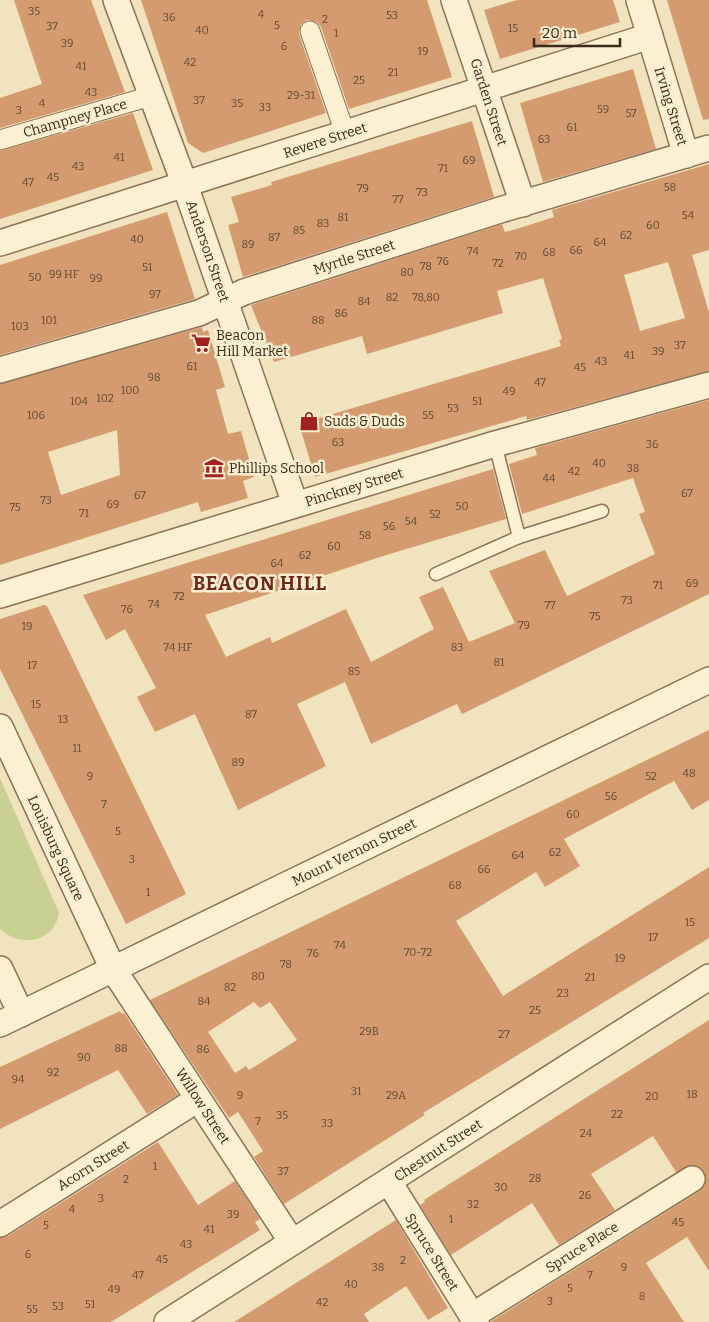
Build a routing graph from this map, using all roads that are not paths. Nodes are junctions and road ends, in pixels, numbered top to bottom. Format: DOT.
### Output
graph roads {
  1 [pos="116,0"];
  2 [pos="454,0"];
  3 [pos="639,0"];
  4 [pos="310,31"];
  5 [pos="650,36"];
  6 [pos="485,89"];
  7 [pos="151,96"];
  8 [pos="345,133"];
  9 [pos="0,140"];
  10 [pos="697,152"];
  11 [pos="185,185"];
  12 [pos="523,204"];
  13 [pos="0,244"];
  14 [pos="225,302"];
  15 [pos="0,370"];
  16 [pos="709,385"];
  17 [pos="495,444"];
  18 [pos="295,504"];
  19 [pos="602,511"];
  20 [pos="519,537"];
  21 [pos="436,574"];
  22 [pos="0,595"];
  23 [pos="709,680"];
  24 [pos="0,727"];
  25 [pos="0,969"];
  26 [pos="113,969"];
  27 [pos="709,977"];
  28 [pos="10,1019"];
  29 [pos="187,1106"];
  30 [pos="692,1179"];
  31 [pos="389,1182"];
  32 [pos="0,1224"];
  33 [pos="292,1242"];
  34 [pos="473,1319"];
  35 [pos="167,1322"];
  1 -- 7 [label="street, Anderson Street"];
  2 -- 6 [label="street, Garden Street"];
  3 -- 5 [label="street, Irving Street"];
  4 -- 8 [label="street"];
  5 -- 6 [label="street, Revere Street"];
  5 -- 10 [label="street, Irving Street"];
  6 -- 8 [label="street, Revere Street"];
  6 -- 12 [label="street, Garden Street"];
  7 -- 9 [label="street, Champney Place"];
  7 -- 11 [label="street, Anderson Street"];
  8 -- 11 [label="street, Revere Street"];
  10 -- 12 [label="street, Myrtle Street"];
  11 -- 13 [label="street, Revere Street"];
  11 -- 14 [label="street, Anderson Street"];
  12 -- 14 [label="street, Myrtle Street"];
  14 -- 15 [label="street, Myrtle Street"];
  14 -- 18 [label="street, Anderson Street"];
  16 -- 17 [label="street, Pinckney Street"];
  17 -- 18 [label="street, Pinckney Street"];
  17 -- 20 [label="lane"];
  18 -- 22 [label="street, Pinckney Street"];
  19 -- 20 [label="lane"];
  20 -- 21 [label="lane"];
  23 -- 26 [label="street, Mount Vernon Street"];
  24 -- 26 [label="street, Louisburg Square"];
  25 -- 28 [label="street"];
  26 -- 28 [label="street, Mount Vernon Street"];
  26 -- 33 [label="street, Willow Street"];
  27 -- 31 [label="street, Chestnut Street"];
  29 -- 32 [label="street, Acorn Street"];
  30 -- 34 [label="street, Spruce Place"];
  31 -- 33 [label="street, Chestnut Street"];
  31 -- 34 [label="street, Spruce Street"];
  33 -- 35 [label="street, Chestnut Street"];
}
